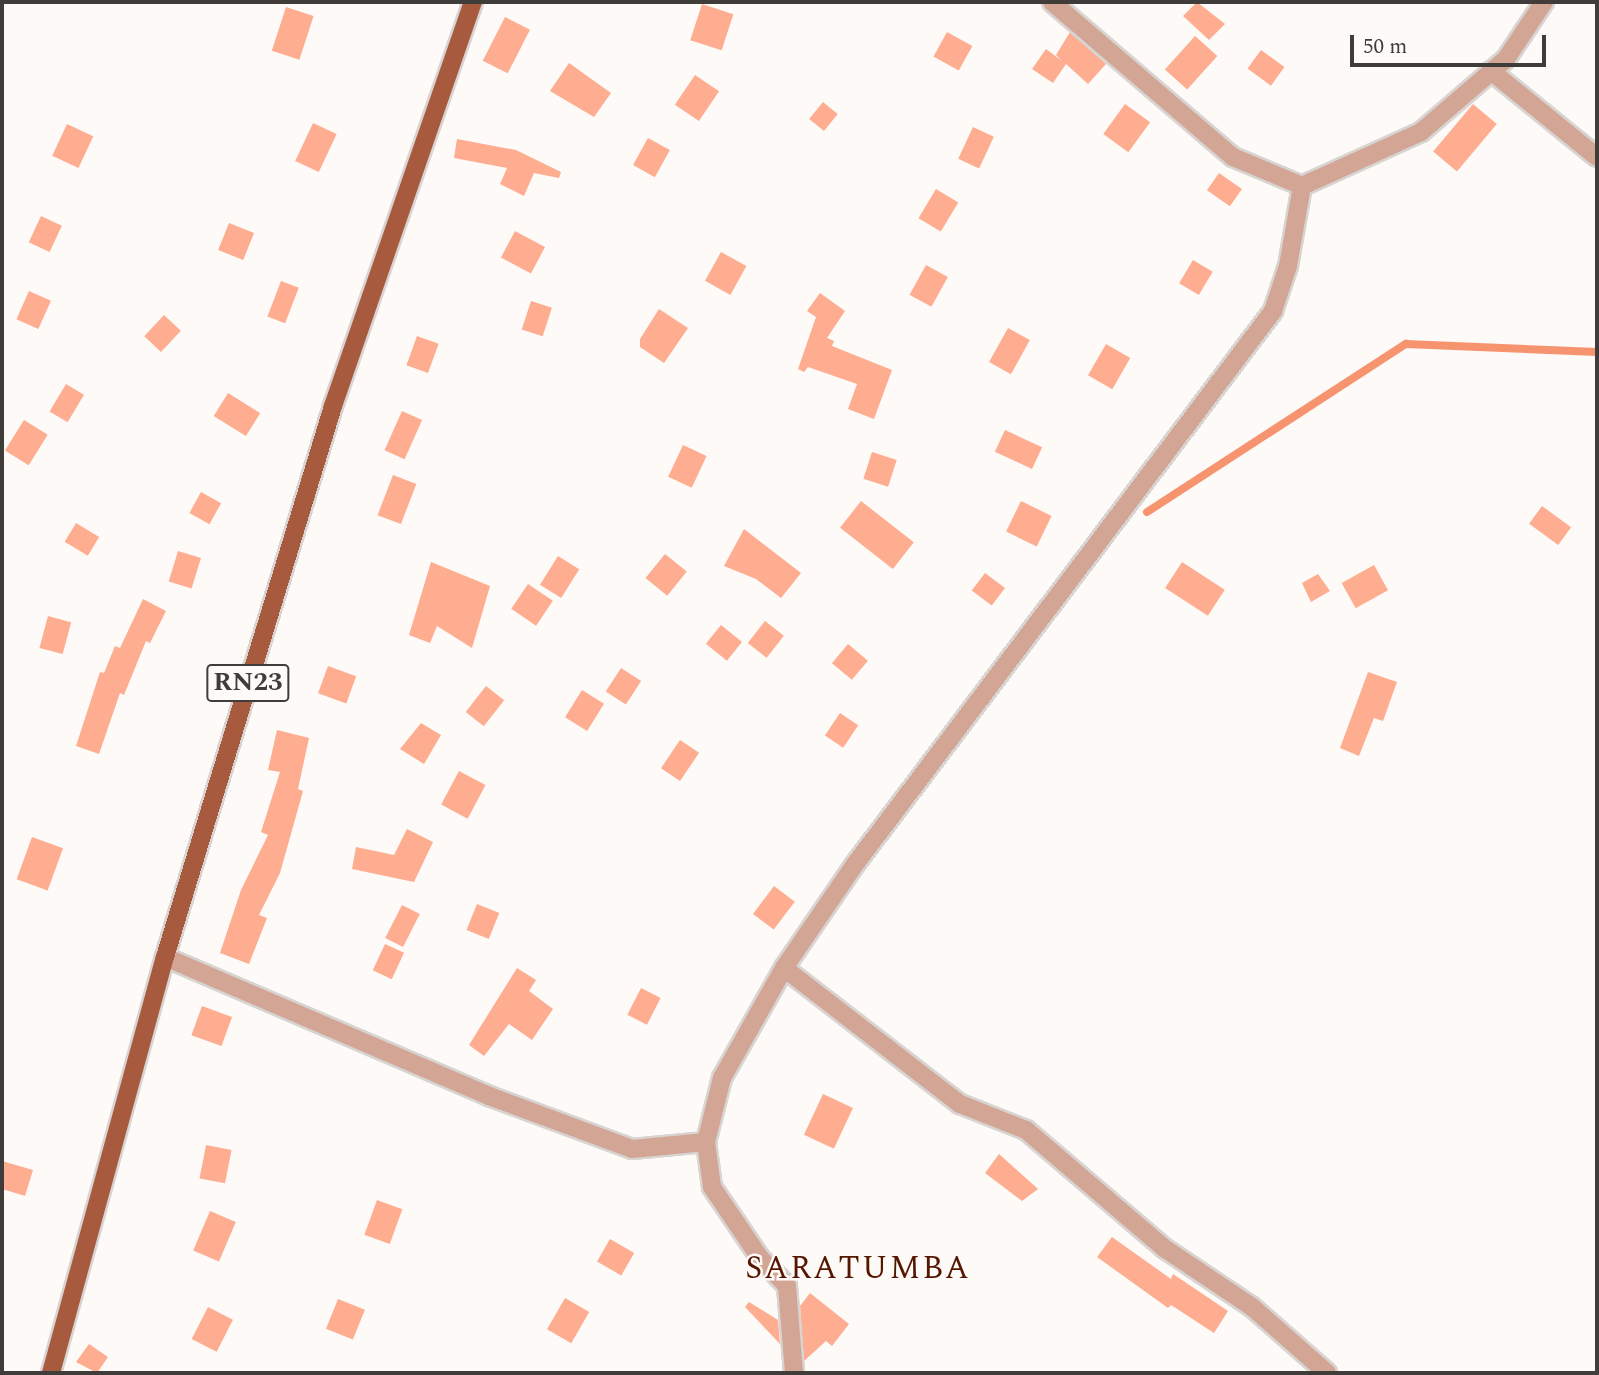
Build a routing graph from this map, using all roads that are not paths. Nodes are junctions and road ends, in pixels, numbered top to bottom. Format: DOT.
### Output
graph roads {
  1 [pos="472,2"];
  2 [pos="1052,2"];
  3 [pos="1544,2"];
  4 [pos="1491,72"];
  5 [pos="1597,157"];
  6 [pos="1302,186"];
  7 [pos="165,957"];
  8 [pos="784,968"];
  9 [pos="706,1142"];
  10 [pos="51,1373"];
  11 [pos="794,1373"];
  12 [pos="1326,1373"];
  1 -- 7 [label="main road, RN23"];
  2 -- 6 [label="street"];
  3 -- 4 [label="street"];
  4 -- 5 [label="street"];
  4 -- 6 [label="street"];
  6 -- 8 [label="street"];
  7 -- 9 [label="street"];
  7 -- 10 [label="main road, RN23"];
  8 -- 9 [label="street"];
  8 -- 12 [label="street"];
  9 -- 11 [label="street"];
}
